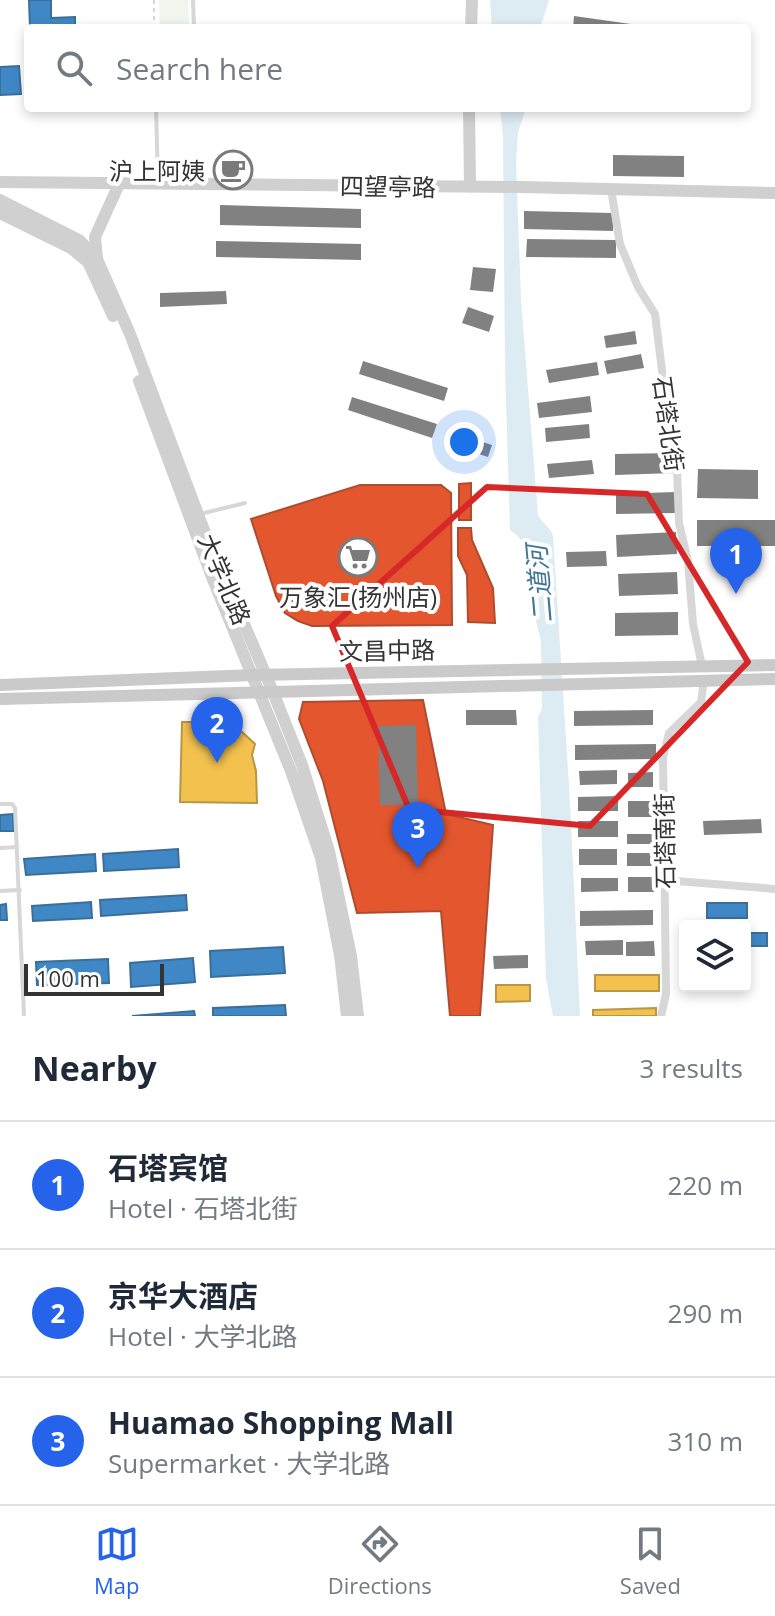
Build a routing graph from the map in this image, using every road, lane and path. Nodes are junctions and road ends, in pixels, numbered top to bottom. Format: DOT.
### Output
graph roads {
  1 [pos="154,0"];
  2 [pos="193,0"];
  3 [pos="472,0"];
  4 [pos="154,24"];
  5 [pos="194,24"];
  6 [pos="471,24"];
  7 [pos="156,112"];
  8 [pos="469,112"];
  9 [pos="0,182"];
  10 [pos="119,184"];
  11 [pos="158,184"];
  12 [pos="470,187"];
  13 [pos="611,189"];
  14 [pos="775,193"];
  15 [pos="0,200"];
  16 [pos="0,213"];
  17 [pos="97,259"];
  18 [pos="245,503"];
  19 [pos="198,515"];
  20 [pos="775,665"];
  21 [pos="702,666"];
  22 [pos="259,674"];
  23 [pos="775,679"];
  24 [pos="704,680"];
  25 [pos="0,685"];
  26 [pos="266,692"];
  27 [pos="0,699"];
  28 [pos="0,804"];
  29 [pos="17,847"];
  30 [pos="0,848"];
  31 [pos="664,880"];
  32 [pos="775,889"];
  33 [pos="20,890"];
  34 [pos="0,891"];
  35 [pos="24,1016"];
  36 [pos="347,1016"];
  37 [pos="358,1016"];
  38 [pos="661,1016"];
  1 -- 4 [label="path"];
  2 -- 5 [label="lane"];
  3 -- 6 [label="street"];
  7 -- 11 [label="lane"];
  8 -- 12 [label="street"];
  9 -- 10 [label="street, 四望亭路"];
  10 -- 11 [label="street, 四望亭路"];
  10 -- 17 [label="street"];
  11 -- 12 [label="street, 四望亭路"];
  12 -- 13 [label="street, 四望亭路"];
  13 -- 14 [label="street, 四望亭路"];
  13 -- 21 [label="street, 石塔北街"];
  15 -- 17 [label="street, 大学北路"];
  16 -- 22 [label="street, 大学北路"];
  17 -- 19 [label="street, 大学北路"];
  18 -- 19 [label="lane"];
  19 -- 22 [label="street, 大学北路"];
  20 -- 21 [label="main road, 文昌中路"];
  21 -- 22 [label="main road, 文昌中路"];
  22 -- 25 [label="main road, 文昌中路"];
  22 -- 26 [label="street, 大学北路"];
  23 -- 24 [label="main road, 文昌中路"];
  24 -- 26 [label="main road, 文昌中路"];
  24 -- 31 [label="street, 石塔南街"];
  26 -- 27 [label="main road, 文昌中路"];
  26 -- 36 [label="street, 大学北路"];
  26 -- 37 [label="street, 大学北路"];
  28 -- 29 [label="lane"];
  29 -- 30 [label="lane"];
  29 -- 33 [label="lane"];
  31 -- 32 [label="street"];
  31 -- 38 [label="street, 石塔南街"];
  33 -- 34 [label="lane"];
  33 -- 35 [label="lane"];
}
